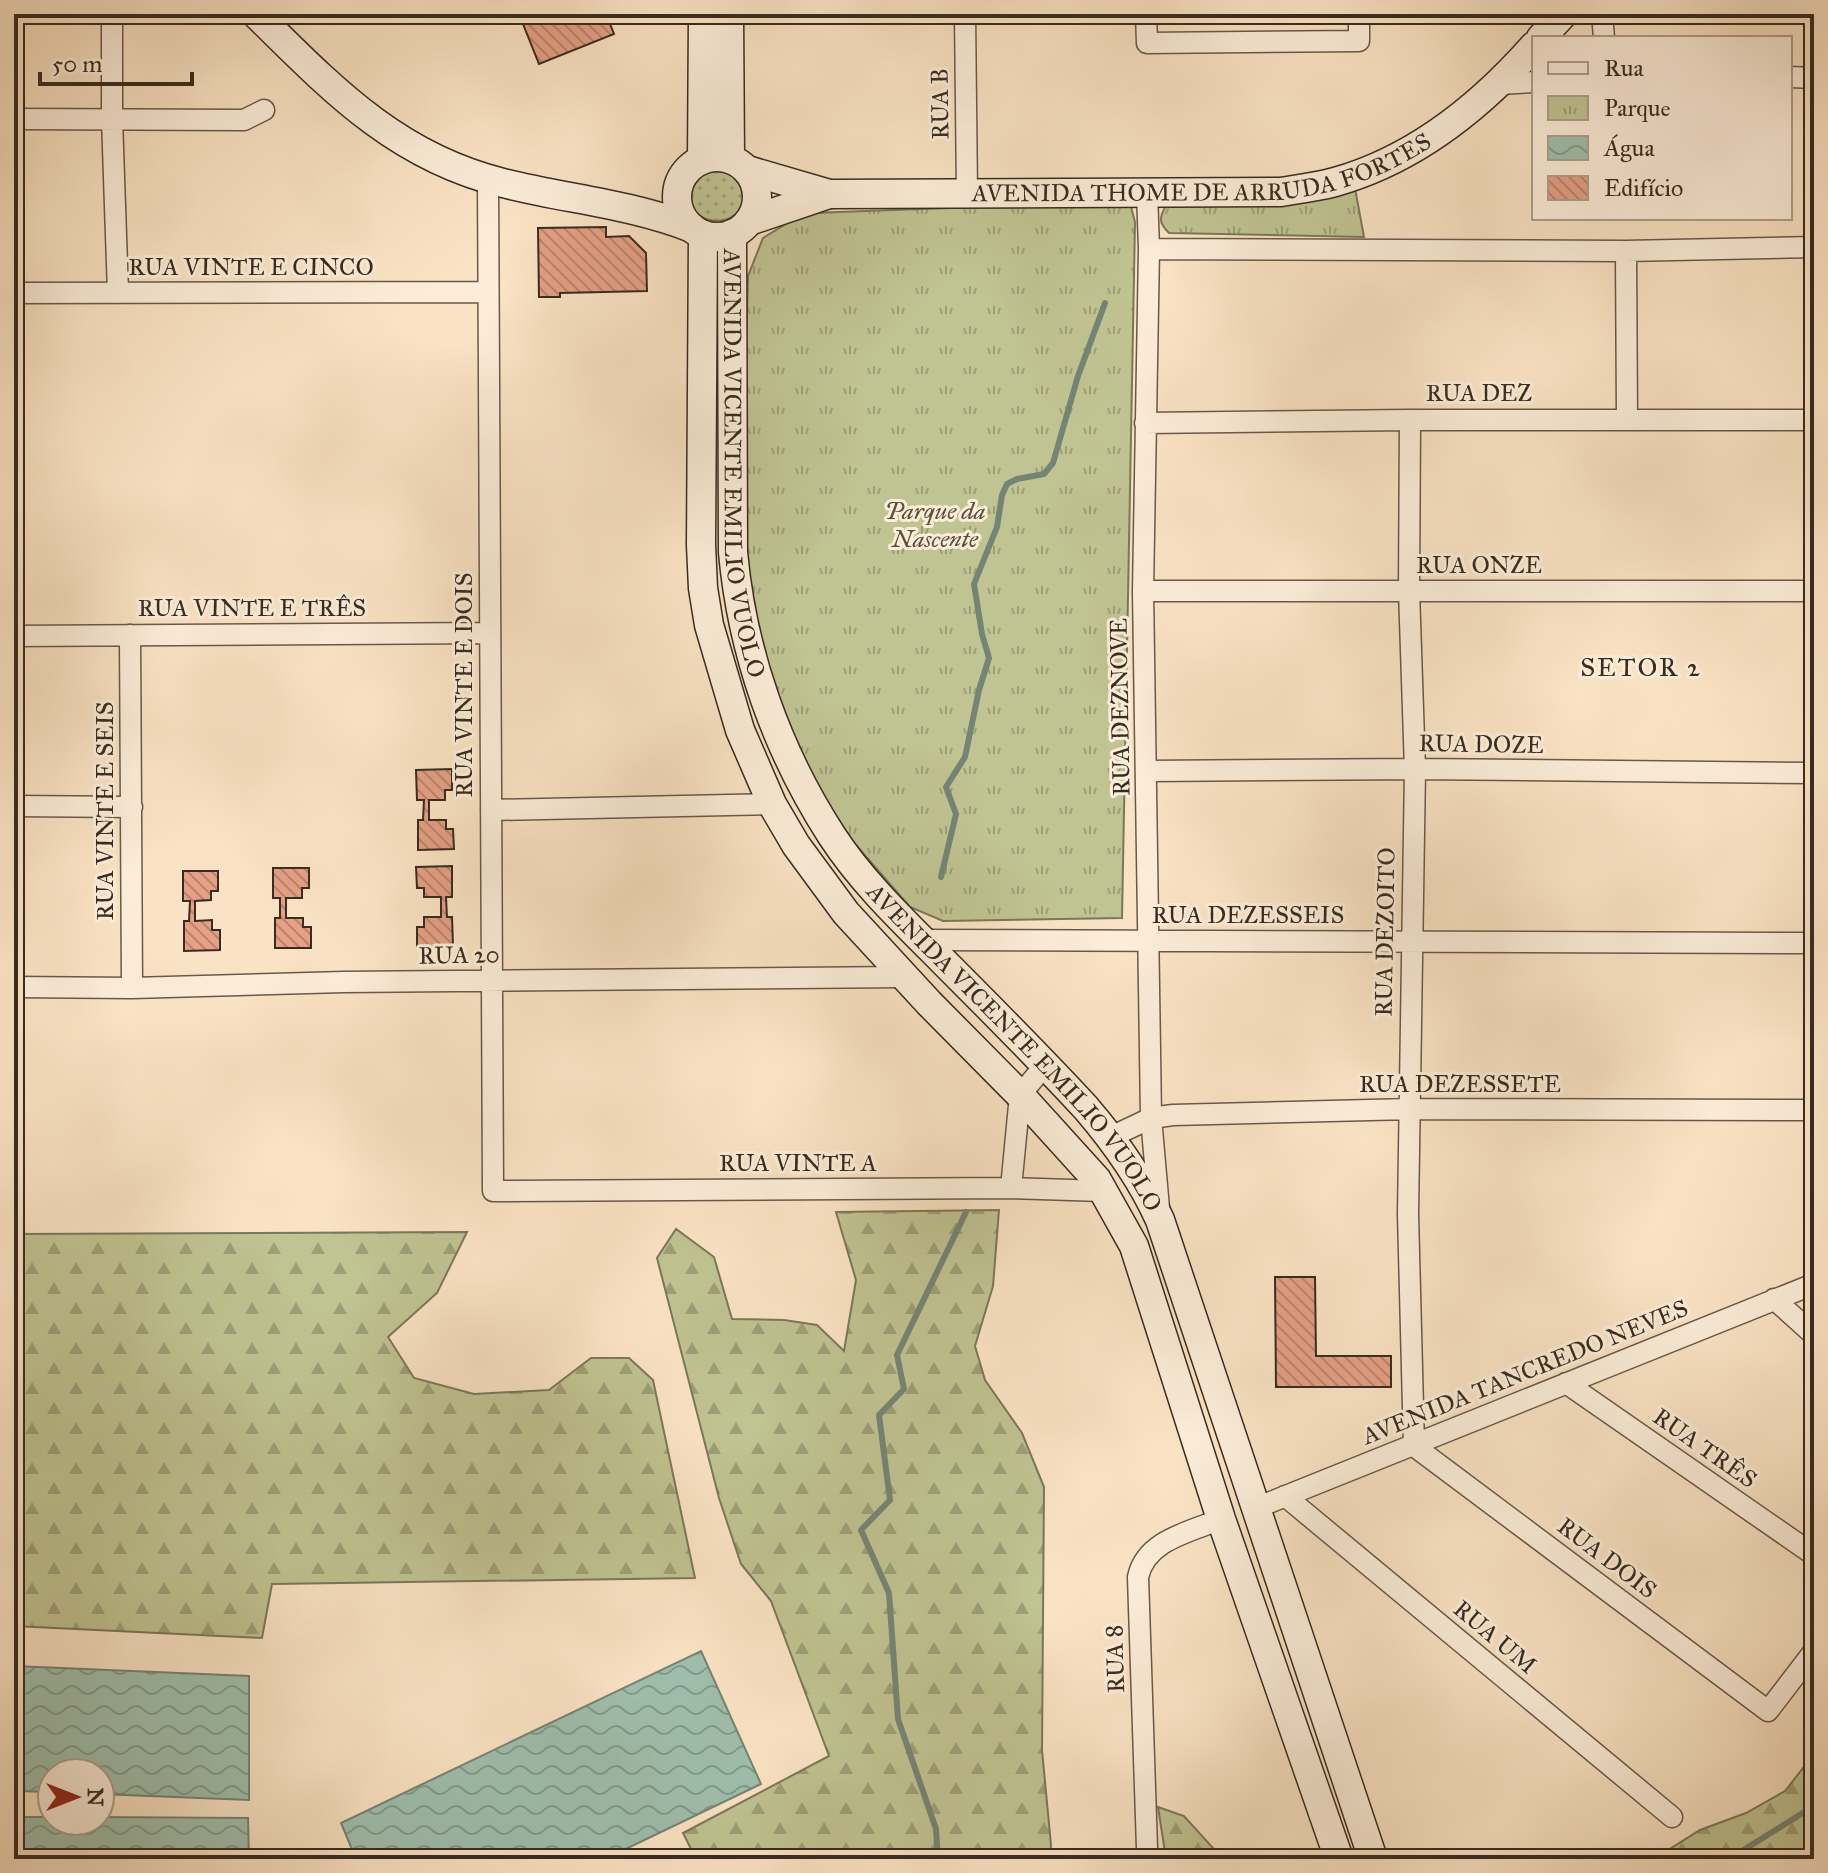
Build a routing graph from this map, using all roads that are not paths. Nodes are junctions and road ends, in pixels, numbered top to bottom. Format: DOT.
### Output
graph roads {
  1 [pos="112,14"];
  2 [pos="256,14"];
  3 [pos="703,14"];
  4 [pos="729,14"];
  5 [pos="965,14"];
  6 [pos="1146,14"];
  7 [pos="1359,14"];
  8 [pos="1563,14"];
  9 [pos="1602,14"];
  10 [pos="1543,36"];
  11 [pos="1604,36"];
  12 [pos="1532,48"];
  13 [pos="1792,77"];
  14 [pos="1814,78"];
  15 [pos="1532,82"];
  16 [pos="1500,84"];
  17 [pos="264,110"];
  18 [pos="14,119"];
  19 [pos="112,119"];
  20 [pos="726,163"];
  21 [pos="488,179"];
  22 [pos="1147,192"];
  23 [pos="829,194"];
  24 [pos="967,194"];
  25 [pos="740,228"];
  26 [pos="697,232"];
  27 [pos="1814,247"];
  28 [pos="1149,249"];
  29 [pos="1626,251"];
  30 [pos="488,292"];
  31 [pos="14,293"];
  32 [pos="118,293"];
  33 [pos="1627,419"];
  34 [pos="1410,420"];
  35 [pos="1814,420"];
  36 [pos="1145,423"];
  37 [pos="1143,591"];
  38 [pos="1409,591"];
  39 [pos="1814,591"];
  40 [pos="490,633"];
  41 [pos="130,635"];
  42 [pos="14,636"];
  43 [pos="1415,769"];
  44 [pos="1148,771"];
  45 [pos="1814,773"];
  46 [pos="772,804"];
  47 [pos="14,806"];
  48 [pos="132,807"];
  49 [pos="491,810"];
  50 [pos="922,940"];
  51 [pos="1149,940"];
  52 [pos="1410,942"];
  53 [pos="1814,943"];
  54 [pos="905,977"];
  55 [pos="492,980"];
  56 [pos="14,987"];
  57 [pos="132,988"];
  58 [pos="1046,1064"];
  59 [pos="1020,1095"];
  60 [pos="1410,1109"];
  61 [pos="1814,1110"];
  62 [pos="1151,1118"];
  63 [pos="1111,1137"];
  64 [pos="1011,1188"];
  65 [pos="493,1191"];
  66 [pos="1103,1191"];
  67 [pos="1160,1220"];
  68 [pos="1814,1284"];
  69 [pos="1774,1299"];
  70 [pos="1814,1335"];
  71 [pos="1566,1383"];
  72 [pos="1414,1446"];
  73 [pos="1285,1496"];
  74 [pos="1256,1508"];
  75 [pos="1221,1519"];
  76 [pos="1814,1555"];
  77 [pos="1814,1651"];
  78 [pos="1672,1817"];
  79 [pos="1147,1848"];
  80 [pos="1339,1859"];
  81 [pos="1373,1859"];
  1 -- 19 [label="street"];
  2 -- 21 [label="main road"];
  3 -- 20 [label="main road"];
  4 -- 20 [label="main road"];
  5 -- 24 [label="street, RUA B"];
  6 -- 7 [label="street"];
  8 -- 10 [label="main road"];
  9 -- 11 [label="street"];
  12 -- 16 [label="main road, AVENIDA THOME DE ARRUDA FORTES"];
  13 -- 14 [label="street"];
  15 -- 16 [label="street"];
  16 -- 22 [label="main road, AVENIDA THOME DE ARRUDA FORTES"];
  17 -- 19 [label="street"];
  18 -- 19 [label="street"];
  19 -- 32 [label="street"];
  20 -- 23 [label="main road, AVENIDA THOME DE ARRUDA FORTES"];
  20 -- 25 [label="main road"];
  20 -- 26 [label="main road"];
  21 -- 26 [label="main road"];
  21 -- 30 [label="street, RUA VINTE E DOIS"];
  22 -- 24 [label="main road, AVENIDA THOME DE ARRUDA FORTES"];
  22 -- 28 [label="street, RUA DEZNOVE"];
  23 -- 24 [label="main road, AVENIDA THOME DE ARRUDA FORTES"];
  23 -- 25 [label="main road, AVENIDA THOME DE ARRUDA FORTES"];
  25 -- 26 [label="main road"];
  25 -- 50 [label="main road, AVENIDA VICENTE EMILIO VUOLO"];
  26 -- 46 [label="main road, AVENIDA VICENTE EMILIO VUOLO"];
  27 -- 29 [label="street"];
  28 -- 29 [label="street"];
  28 -- 36 [label="street, RUA DEZNOVE"];
  29 -- 33 [label="street"];
  30 -- 32 [label="street, RUA VINTE E CINCO"];
  30 -- 40 [label="street, RUA VINTE E DOIS"];
  31 -- 32 [label="street, RUA VINTE E CINCO"];
  33 -- 34 [label="street, RUA DEZ"];
  33 -- 35 [label="street, RUA DEZ"];
  34 -- 36 [label="street, RUA DEZ"];
  34 -- 38 [label="street, RUA DEZOITO"];
  36 -- 37 [label="street, RUA DEZNOVE"];
  37 -- 38 [label="street, RUA ONZE"];
  37 -- 44 [label="street, RUA DEZNOVE"];
  38 -- 39 [label="street, RUA ONZE"];
  38 -- 43 [label="street, RUA DEZOITO"];
  40 -- 41 [label="street, RUA VINTE E TRÊS"];
  40 -- 49 [label="street, RUA VINTE E DOIS"];
  41 -- 42 [label="street, RUA VINTE E TRÊS"];
  41 -- 48 [label="street, RUA VINTE E SEIS"];
  43 -- 44 [label="street, RUA DOZE"];
  43 -- 45 [label="street, RUA DOZE"];
  43 -- 52 [label="street, RUA DEZOITO"];
  44 -- 51 [label="street, RUA DEZNOVE"];
  46 -- 49 [label="street"];
  46 -- 54 [label="main road, AVENIDA VICENTE EMILIO VUOLO"];
  47 -- 48 [label="street"];
  48 -- 57 [label="street, RUA VINTE E SEIS"];
  49 -- 55 [label="street, RUA VINTE E DOIS"];
  50 -- 51 [label="street, RUA DEZESSEIS"];
  50 -- 58 [label="main road, AVENIDA VICENTE EMILIO VUOLO"];
  51 -- 52 [label="street, RUA DEZESSEIS"];
  51 -- 62 [label="street, RUA DEZNOVE"];
  52 -- 53 [label="street, RUA DEZESSEIS"];
  52 -- 60 [label="street, RUA DEZOITO"];
  54 -- 55 [label="street, RUA 20"];
  54 -- 59 [label="main road, AVENIDA VICENTE EMILIO VUOLO"];
  55 -- 57 [label="street, RUA 20"];
  55 -- 65 [label="street, RUA VINTE E DOIS"];
  56 -- 57 [label="street, RUA 20"];
  58 -- 59 [label="street"];
  58 -- 63 [label="main road, AVENIDA VICENTE EMILIO VUOLO"];
  59 -- 64 [label="street"];
  59 -- 66 [label="main road, AVENIDA VICENTE EMILIO VUOLO"];
  60 -- 61 [label="street, RUA DEZESSETE"];
  60 -- 62 [label="street, RUA DEZESSETE"];
  60 -- 72 [label="street, RUA DEZOITO"];
  62 -- 63 [label="street, RUA DEZESSETE"];
  62 -- 67 [label="street, RUA DEZNOVE"];
  63 -- 67 [label="main road, AVENIDA VICENTE EMILIO VUOLO"];
  64 -- 65 [label="street, RUA VINTE A"];
  64 -- 66 [label="street, RUA VINTE A"];
  66 -- 75 [label="main road, AVENIDA VICENTE EMILIO VUOLO"];
  67 -- 74 [label="main road, AVENIDA VICENTE EMILIO VUOLO"];
  68 -- 69 [label="street, AVENIDA TANCREDO NEVES"];
  69 -- 70 [label="street"];
  69 -- 71 [label="street, AVENIDA TANCREDO NEVES"];
  71 -- 72 [label="street, AVENIDA TANCREDO NEVES"];
  71 -- 76 [label="street, RUA TRÊS"];
  72 -- 73 [label="street, AVENIDA TANCREDO NEVES"];
  72 -- 77 [label="street, RUA DOIS"];
  73 -- 74 [label="street, AVENIDA TANCREDO NEVES"];
  73 -- 78 [label="street, RUA UM"];
  74 -- 81 [label="main road, AVENIDA VICENTE EMILIO VUOLO"];
  75 -- 79 [label="street, RUA 8"];
  75 -- 80 [label="main road, AVENIDA VICENTE EMILIO VUOLO"];
}
